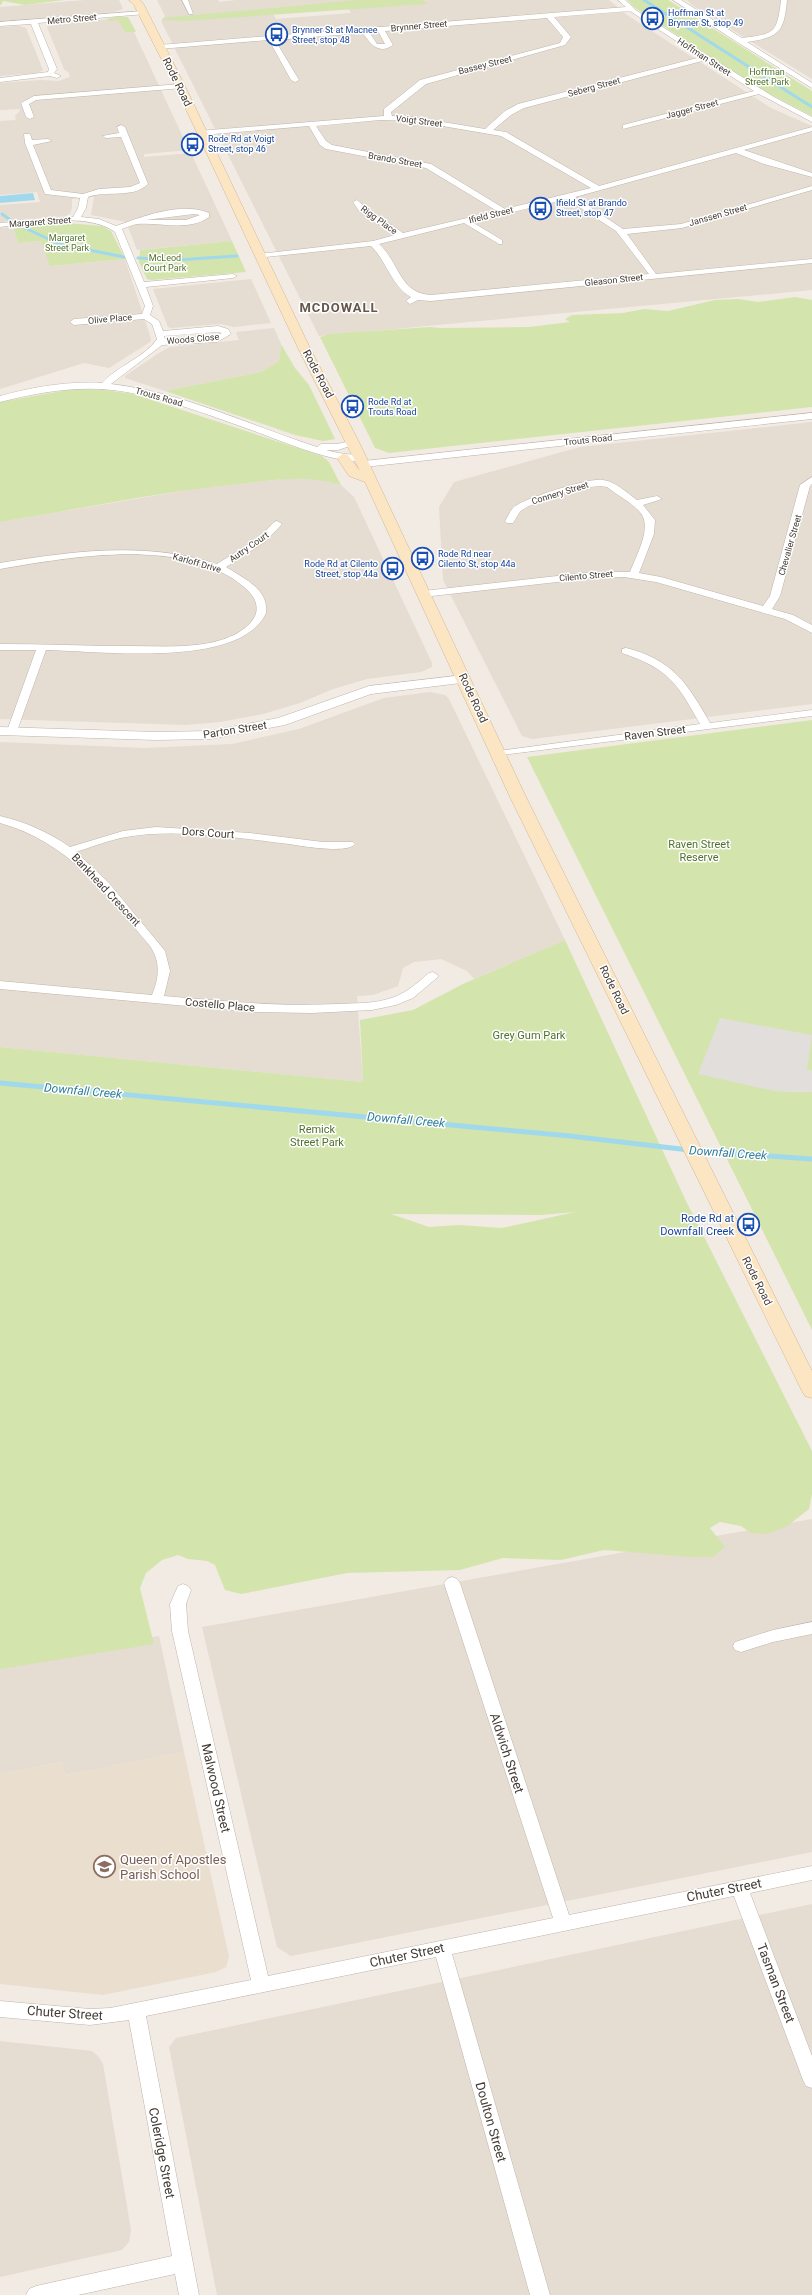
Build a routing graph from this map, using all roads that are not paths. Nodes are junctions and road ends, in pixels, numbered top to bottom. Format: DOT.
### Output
graph roads {
  1 [pos="185,0"];
  2 [pos="621,0"];
  3 [pos="676,0"];
  4 [pos="784,0"];
  5 [pos="137,1"];
  6 [pos="631,9"];
  7 [pos="143,13"];
  8 [pos="191,13"];
  9 [pos="549,16"];
  10 [pos="34,22"];
  11 [pos="0,24"];
  12 [pos="380,29"];
  13 [pos="365,31"];
  14 [pos="271,38"];
  15 [pos="739,41"];
  16 [pos="159,47"];
  17 [pos="706,58"];
  18 [pos="0,80"];
  19 [pos="295,80"];
  20 [pos="180,86"];
  21 [pos="812,86"];
  22 [pos="759,92"];
  23 [pos="30,117"];
  24 [pos="388,117"];
  25 [pos="812,120"];
  26 [pos="311,124"];
  27 [pos="626,128"];
  28 [pos="812,129"];
  29 [pos="488,130"];
  30 [pos="202,133"];
  31 [pos="26,134"];
  32 [pos="106,136"];
  33 [pos="48,141"];
  34 [pos="29,143"];
  35 [pos="736,150"];
  36 [pos="812,175"];
  37 [pos="812,188"];
  38 [pos="598,189"];
  39 [pos="84,196"];
  40 [pos="568,196"];
  41 [pos="357,202"];
  42 [pos="504,212"];
  43 [pos="76,219"];
  44 [pos="466,221"];
  45 [pos="141,222"];
  46 [pos="0,225"];
  47 [pos="117,228"];
  48 [pos="622,232"];
  49 [pos="402,236"];
  50 [pos="499,242"];
  51 [pos="373,243"];
  52 [pos="259,256"];
  53 [pos="812,261"];
  54 [pos="202,270"];
  55 [pos="233,276"];
  56 [pos="654,276"];
  57 [pos="206,279"];
  58 [pos="141,285"];
  59 [pos="146,316"];
  60 [pos="74,321"];
  61 [pos="160,338"];
  62 [pos="104,386"];
  63 [pos="0,399"];
  64 [pos="812,416"];
  65 [pos="353,442"];
  66 [pos="313,447"];
  67 [pos="343,458"];
  68 [pos="362,461"];
  69 [pos="371,480"];
  70 [pos="812,480"];
  71 [pos="657,499"];
  72 [pos="636,503"];
  73 [pos="510,521"];
  74 [pos="277,524"];
  75 [pos="0,566"];
  76 [pos="218,568"];
  77 [pos="634,574"];
  78 [pos="423,594"];
  79 [pos="766,610"];
  80 [pos="812,630"];
  81 [pos="0,647"];
  82 [pos="42,648"];
  83 [pos="626,651"];
  84 [pos="464,679"];
  85 [pos="812,714"];
  86 [pos="707,727"];
  87 [pos="6,731"];
  88 [pos="498,754"];
  89 [pos="0,819"];
  90 [pos="349,844"];
  91 [pos="69,851"];
  92 [pos="433,976"];
  93 [pos="0,985"];
  94 [pos="157,999"];
  95 [pos="812,1391"];
  96 [pos="452,1582"];
  97 [pos="183,1590"];
  98 [pos="812,1628"];
  99 [pos="741,1646"];
  100 [pos="812,1873"];
  101 [pos="739,1887"];
  102 [pos="563,1923"];
  103 [pos="442,1948"];
  104 [pos="261,1985"];
  105 [pos="0,2008"];
  106 [pos="136,2012"];
  107 [pos="812,2080"];
  108 [pos="183,2263"];
  109 [pos="36,2295"];
  110 [pos="189,2295"];
  111 [pos="540,2295"];
  1 -- 8 [label="street"];
  2 -- 6 [label="street, Hoffman Street"];
  3 -- 15 [label="street"];
  4 -- 15 [label="street"];
  5 -- 7 [label="main road, Rode Road"];
  6 -- 9 [label="street, Brynner Street"];
  6 -- 17 [label="street, Hoffman Street"];
  7 -- 10 [label="street, Metro Street"];
  7 -- 16 [label="main road, Rode Road"];
  9 -- 12 [label="street, Brynner Street"];
  9 -- 24 [label="street, Bassey Street"];
  10 -- 11 [label="street, Metro Street"];
  10 -- 18 [label="street"];
  12 -- 13 [label="street, Brynner Street"];
  12 -- 13 [label="street"];
  13 -- 14 [label="street, Brynner Street"];
  14 -- 16 [label="street, Brynner Street"];
  14 -- 19 [label="street"];
  15 -- 21 [label="street"];
  16 -- 20 [label="main road, Rode Road"];
  17 -- 22 [label="street, Hoffman Street"];
  17 -- 29 [label="street, Seberg Street"];
  20 -- 23 [label="street"];
  20 -- 30 [label="main road, Rode Road"];
  22 -- 25 [label="street, Hoffman Street"];
  22 -- 27 [label="street, Jagger Street"];
  24 -- 26 [label="street, Voigt Street"];
  24 -- 29 [label="street, Voigt Street"];
  26 -- 30 [label="street, Voigt Street"];
  26 -- 42 [label="street, Brando Street"];
  28 -- 35 [label="street, Ifield Street"];
  29 -- 38 [label="street, Voigt Street"];
  30 -- 52 [label="main road, Rode Road"];
  31 -- 34 [label="street"];
  32 -- 39 [label="street"];
  33 -- 34 [label="street"];
  34 -- 39 [label="street"];
  35 -- 36 [label="street"];
  35 -- 38 [label="street, Ifield Street"];
  37 -- 48 [label="street, Janssen Street"];
  38 -- 40 [label="street, Ifield Street"];
  39 -- 43 [label="street"];
  40 -- 42 [label="street, Ifield Street"];
  40 -- 48 [label="street"];
  41 -- 49 [label="street, Rigg Place"];
  42 -- 44 [label="street, Ifield Street"];
  43 -- 46 [label="street, Margaret Street"];
  43 -- 47 [label="street, Margaret Street"];
  44 -- 49 [label="street, Ifield Street"];
  44 -- 50 [label="street"];
  45 -- 45 [label="street"];
  45 -- 47 [label="street"];
  47 -- 58 [label="street"];
  48 -- 56 [label="street"];
  49 -- 51 [label="street, Ifield Street"];
  51 -- 52 [label="street, Ifield Street"];
  51 -- 56 [label="street, Gleason Street"];
  52 -- 65 [label="main road, Rode Road"];
  53 -- 56 [label="street, Gleason Street"];
  54 -- 57 [label="street"];
  55 -- 57 [label="street"];
  57 -- 58 [label="street"];
  58 -- 59 [label="street"];
  59 -- 60 [label="street, Olive Place"];
  59 -- 61 [label="street"];
  61 -- 61 [label="street, Woods Close"];
  61 -- 62 [label="street"];
  62 -- 63 [label="street, Trouts Road"];
  62 -- 66 [label="street, Trouts Road"];
  64 -- 68 [label="street, Trouts Road"];
  65 -- 66 [label="street, Trouts Road"];
  65 -- 68 [label="main road, Rode Road"];
  66 -- 67 [label="street, Trouts Road"];
  67 -- 68 [label="street, Trouts Road"];
  67 -- 69 [label="main road"];
  68 -- 69 [label="main road, Rode Road"];
  69 -- 78 [label="main road, Rode Road"];
  70 -- 79 [label="street, Chevalier Street"];
  71 -- 72 [label="street"];
  72 -- 73 [label="street, Connery Street"];
  72 -- 77 [label="street, Connery Street"];
  74 -- 76 [label="street, Autry Court"];
  75 -- 76 [label="street, Karloff Drive"];
  76 -- 82 [label="street, Karloff Drive"];
  77 -- 78 [label="street, Cilento Street"];
  77 -- 79 [label="street, Cilento Street"];
  78 -- 84 [label="main road, Rode Road"];
  79 -- 80 [label="street, Cilento Street"];
  81 -- 82 [label="street, Karloff Drive"];
  82 -- 87 [label="street"];
  83 -- 86 [label="street"];
  84 -- 87 [label="street, Parton Street"];
  84 -- 88 [label="main road, Rode Road"];
  85 -- 86 [label="street, Raven Street"];
  86 -- 88 [label="street, Raven Street"];
  88 -- 95 [label="main road, Rode Road"];
  89 -- 91 [label="street, Bankhead Crescent"];
  90 -- 91 [label="street, Dors Court"];
  91 -- 94 [label="street, Bankhead Crescent"];
  92 -- 94 [label="street, Costello Place"];
  93 -- 94 [label="street, Costello Place"];
  96 -- 102 [label="street, Aldwich Street"];
  97 -- 104 [label="street, Malwood Street"];
  98 -- 99 [label="street"];
  100 -- 101 [label="street, Chuter Street"];
  101 -- 102 [label="street, Chuter Street"];
  101 -- 107 [label="street, Tasman Street"];
  102 -- 103 [label="street, Chuter Street"];
  103 -- 104 [label="street, Chuter Street"];
  103 -- 111 [label="street, Doulton Street"];
  104 -- 106 [label="street, Chuter Street"];
  105 -- 106 [label="street, Chuter Street"];
  106 -- 108 [label="street, Coleridge Street"];
  108 -- 109 [label="street"];
  108 -- 110 [label="street, Coleridge Street"];
}
